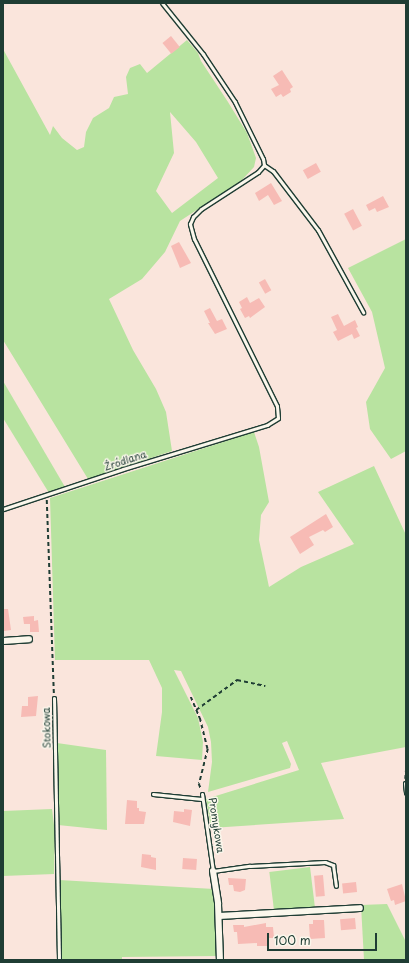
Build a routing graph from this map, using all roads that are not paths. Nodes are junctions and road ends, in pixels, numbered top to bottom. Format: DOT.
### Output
graph roads {
  1 [pos="162,3"];
  2 [pos="264,165"];
  3 [pos="363,312"];
  4 [pos="3,510"];
  5 [pos="29,639"];
  6 [pos="3,641"];
  7 [pos="54,698"];
  8 [pos="405,783"];
  9 [pos="406,792"];
  10 [pos="153,794"];
  11 [pos="202,794"];
  12 [pos="202,799"];
  13 [pos="213,871"];
  14 [pos="336,886"];
  15 [pos="360,908"];
  16 [pos="218,916"];
  17 [pos="59,960"];
  18 [pos="220,960"];
  1 -- 2 [label="lane"];
  2 -- 3 [label="lane"];
  2 -- 4 [label="lane, Źródlana"];
  5 -- 6 [label="street"];
  7 -- 17 [label="lane, Stokowa"];
  8 -- 9 [label="lane"];
  10 -- 12 [label="lane"];
  11 -- 12 [label="lane, Promykowa"];
  12 -- 13 [label="lane, Promykowa"];
  13 -- 14 [label="lane"];
  13 -- 16 [label="street, Promykowa"];
  15 -- 16 [label="street"];
  16 -- 18 [label="street, Promykowa"];
}
